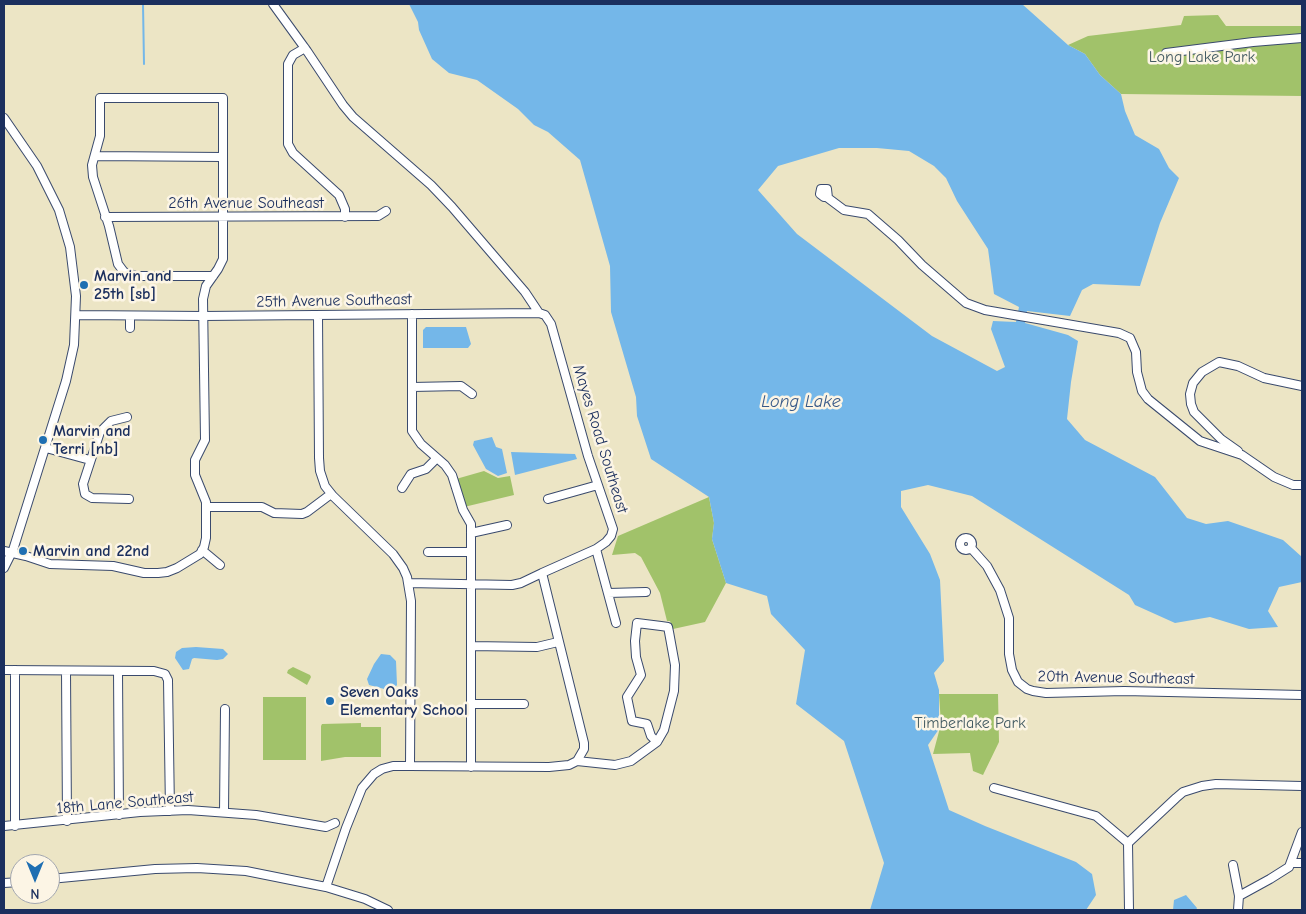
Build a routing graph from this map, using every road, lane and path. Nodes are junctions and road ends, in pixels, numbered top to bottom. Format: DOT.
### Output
graph roads {
  1 [pos="273,4"];
  2 [pos="1302,38"];
  3 [pos="305,48"];
  4 [pos="1166,53"];
  5 [pos="4,118"];
  6 [pos="95,156"];
  7 [pos="222,157"];
  8 [pos="827,197"];
  9 [pos="386,211"];
  10 [pos="105,217"];
  11 [pos="222,217"];
  12 [pos="345,217"];
  13 [pos="213,276"];
  14 [pos="539,313"];
  15 [pos="412,314"];
  16 [pos="76,315"];
  17 [pos="318,315"];
  18 [pos="130,316"];
  19 [pos="203,316"];
  20 [pos="130,328"];
  21 [pos="1302,386"];
  22 [pos="412,387"];
  23 [pos="472,394"];
  24 [pos="128,417"];
  25 [pos="46,448"];
  26 [pos="1242,455"];
  27 [pos="437,458"];
  28 [pos="90,460"];
  29 [pos="598,485"];
  30 [pos="1302,485"];
  31 [pos="402,488"];
  32 [pos="331,494"];
  33 [pos="129,499"];
  34 [pos="548,499"];
  35 [pos="206,507"];
  36 [pos="507,525"];
  37 [pos="471,533"];
  38 [pos="971,548"];
  39 [pos="596,549"];
  40 [pos="202,550"];
  41 [pos="8,552"];
  42 [pos="428,552"];
  43 [pos="471,552"];
  44 [pos="220,565"];
  45 [pos="4,568"];
  46 [pos="542,573"];
  47 [pos="408,583"];
  48 [pos="471,584"];
  49 [pos="646,592"];
  50 [pos="608,593"];
  51 [pos="616,622"];
  52 [pos="558,642"];
  53 [pos="471,646"];
  54 [pos="4,670"];
  55 [pos="15,670"];
  56 [pos="66,671"];
  57 [pos="118,671"];
  58 [pos="1302,695"];
  59 [pos="471,704"];
  60 [pos="524,704"];
  61 [pos="226,708"];
  62 [pos="657,742"];
  63 [pos="577,761"];
  64 [pos="410,766"];
  65 [pos="471,767"];
  66 [pos="1302,786"];
  67 [pos="994,788"];
  68 [pos="170,811"];
  69 [pos="224,812"];
  70 [pos="118,815"];
  71 [pos="67,821"];
  72 [pos="335,822"];
  73 [pos="4,826"];
  74 [pos="15,826"];
  75 [pos="1302,832"];
  76 [pos="1128,843"];
  77 [pos="1291,863"];
  78 [pos="1302,863"];
  79 [pos="1233,866"];
  80 [pos="60,878"];
  81 [pos="326,887"];
  82 [pos="1239,896"];
  83 [pos="388,910"];
  84 [pos="1129,910"];
  85 [pos="1238,910"];
  1 -- 3 [label="street, Mayes Road Southeast"];
  2 -- 4 [label="street"];
  3 -- 12 [label="street"];
  3 -- 14 [label="street, Mayes Road Southeast"];
  5 -- 16 [label="street"];
  6 -- 7 [label="street"];
  6 -- 7 [label="street"];
  6 -- 10 [label="street"];
  7 -- 11 [label="street"];
  8 -- 26 [label="street"];
  9 -- 12 [label="street, 26th Avenue Southeast"];
  10 -- 11 [label="street, 26th Avenue Southeast"];
  10 -- 13 [label="street"];
  11 -- 12 [label="street, 26th Avenue Southeast"];
  11 -- 13 [label="street"];
  13 -- 19 [label="street"];
  14 -- 15 [label="street, 25th Avenue Southeast"];
  14 -- 29 [label="street, Mayes Road Southeast"];
  15 -- 17 [label="street, 25th Avenue Southeast"];
  15 -- 22 [label="street"];
  16 -- 18 [label="street, 25th Avenue Southeast"];
  16 -- 25 [label="street"];
  17 -- 19 [label="street, 25th Avenue Southeast"];
  17 -- 32 [label="street"];
  18 -- 19 [label="street, 25th Avenue Southeast"];
  18 -- 20 [label="street"];
  19 -- 35 [label="street"];
  21 -- 26 [label="street"];
  22 -- 23 [label="street"];
  22 -- 27 [label="street"];
  24 -- 28 [label="street"];
  25 -- 28 [label="street"];
  25 -- 41 [label="street"];
  26 -- 30 [label="street"];
  27 -- 31 [label="street"];
  27 -- 37 [label="street"];
  28 -- 33 [label="street"];
  29 -- 34 [label="street"];
  29 -- 39 [label="street, Mayes Road Southeast"];
  32 -- 35 [label="street"];
  32 -- 47 [label="street"];
  35 -- 40 [label="street"];
  36 -- 37 [label="street"];
  37 -- 43 [label="street"];
  38 -- 58 [label="street, 20th Avenue Southeast"];
  39 -- 46 [label="street, Mayes Road Southeast"];
  39 -- 50 [label="street"];
  40 -- 41 [label="street"];
  40 -- 44 [label="street"];
  41 -- 45 [label="street"];
  42 -- 43 [label="street"];
  43 -- 48 [label="street"];
  46 -- 48 [label="street, Mayes Road Southeast"];
  46 -- 52 [label="street"];
  47 -- 48 [label="street, Mayes Road Southeast"];
  47 -- 64 [label="street"];
  48 -- 53 [label="street"];
  49 -- 50 [label="street"];
  50 -- 51 [label="street"];
  52 -- 53 [label="street"];
  52 -- 63 [label="street"];
  53 -- 59 [label="street"];
  54 -- 55 [label="street"];
  55 -- 56 [label="street"];
  55 -- 74 [label="street"];
  56 -- 57 [label="street"];
  56 -- 71 [label="street"];
  57 -- 68 [label="street"];
  57 -- 70 [label="street"];
  59 -- 60 [label="street"];
  59 -- 65 [label="street"];
  61 -- 69 [label="street"];
  62 -- 62 [label="street"];
  62 -- 63 [label="street"];
  63 -- 65 [label="street"];
  64 -- 65 [label="street"];
  64 -- 81 [label="street"];
  66 -- 76 [label="street"];
  67 -- 76 [label="street"];
  68 -- 69 [label="street, 18th Lane Southeast"];
  68 -- 70 [label="street, 18th Lane Southeast"];
  69 -- 72 [label="street, 18th Lane Southeast"];
  70 -- 71 [label="street, 18th Lane Southeast"];
  71 -- 74 [label="street, 18th Lane Southeast"];
  73 -- 74 [label="street, 18th Lane Southeast"];
  75 -- 77 [label="street"];
  76 -- 84 [label="street"];
  77 -- 78 [label="street"];
  77 -- 82 [label="street"];
  79 -- 82 [label="street"];
  80 -- 81 [label="street"];
  81 -- 83 [label="street"];
  82 -- 85 [label="street"];
}
